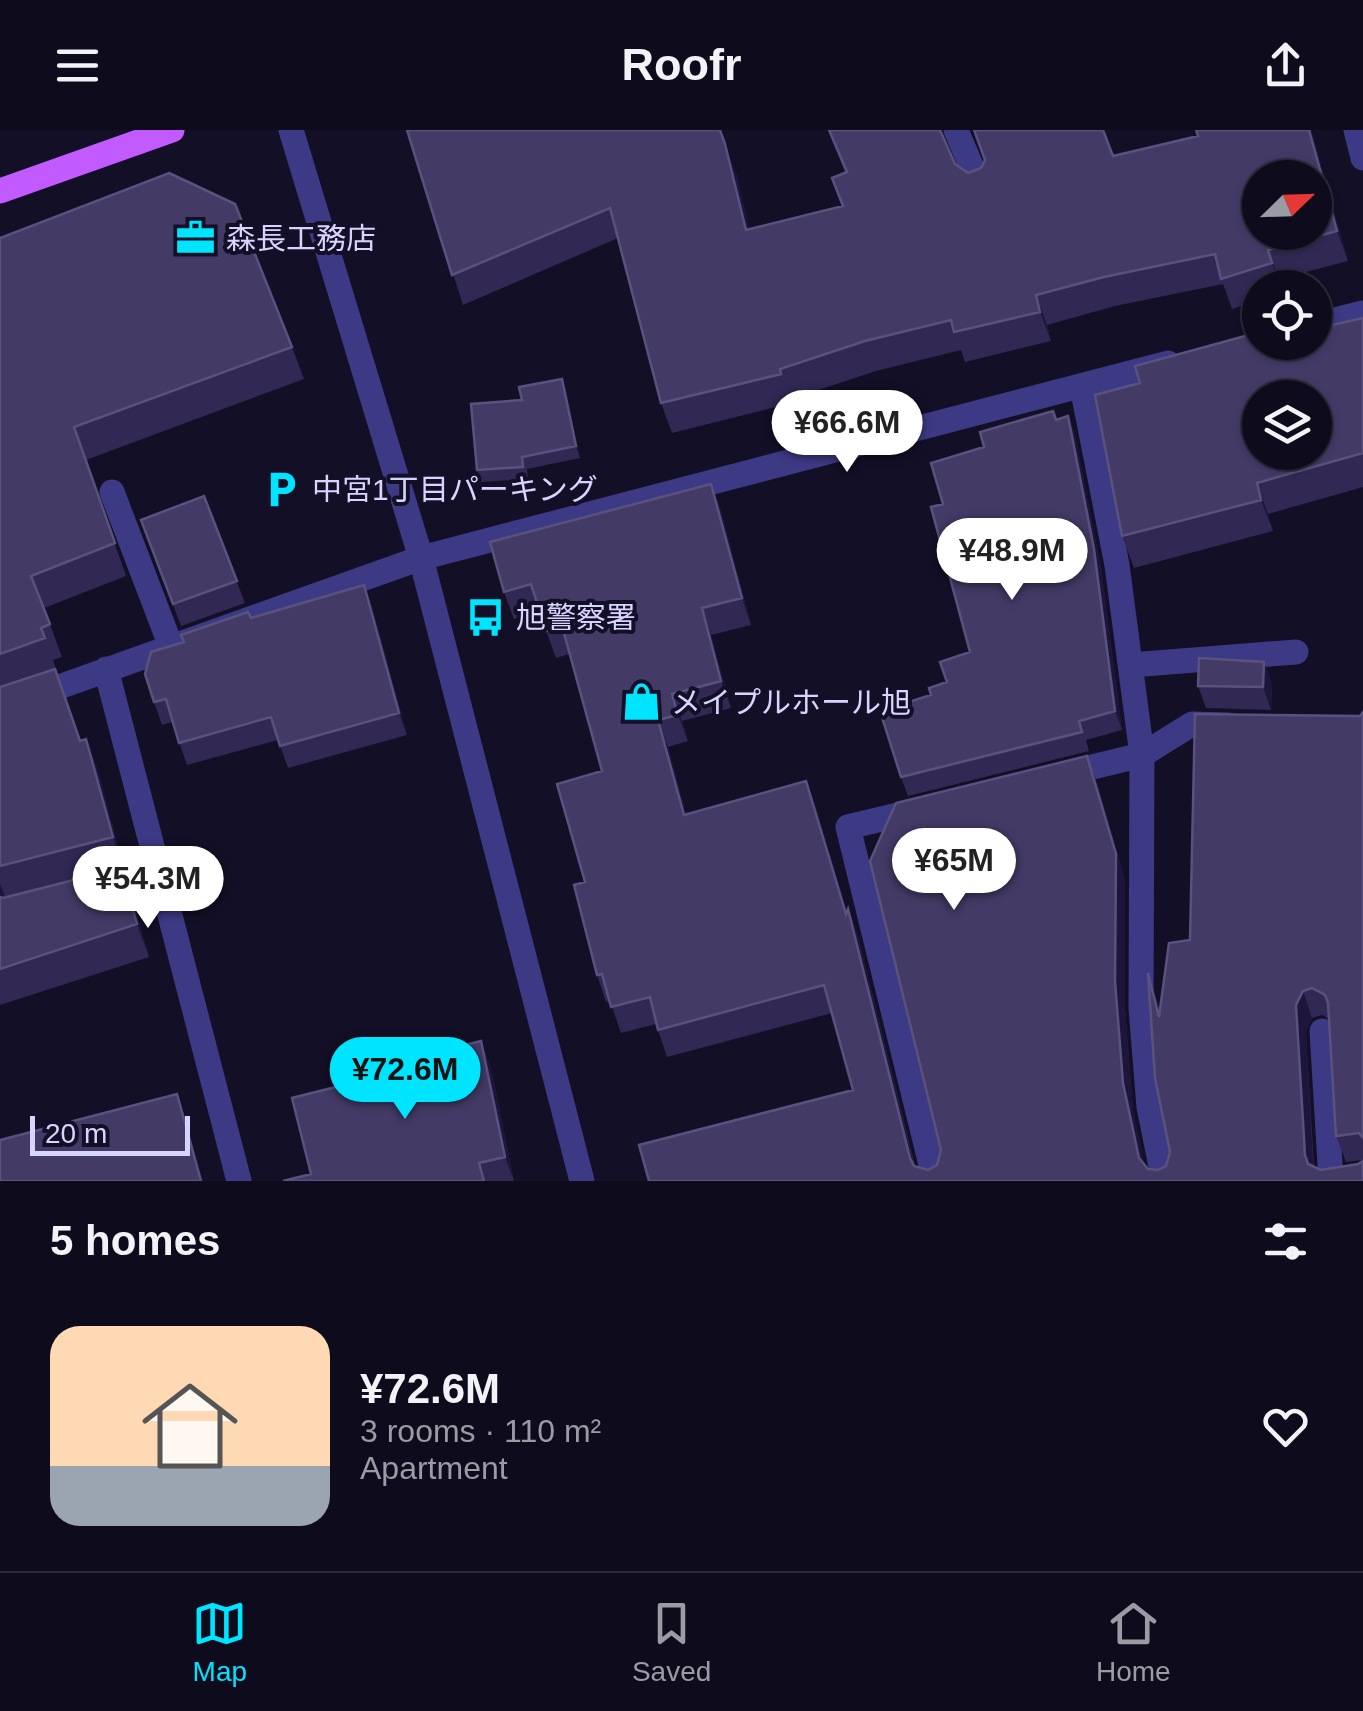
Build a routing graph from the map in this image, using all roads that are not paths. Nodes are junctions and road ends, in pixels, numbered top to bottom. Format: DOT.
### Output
graph roads {
  1 [pos="172,130"];
  2 [pos="290,130"];
  3 [pos="956,130"];
  4 [pos="1356,130"];
  5 [pos="1363,158"];
  6 [pos="980,187"];
  7 [pos="0,192"];
  8 [pos="1363,312"];
  9 [pos="1332,320"];
  10 [pos="1189,358"];
  11 [pos="1082,386"];
  12 [pos="112,492"];
  13 [pos="421,558"];
  14 [pos="170,644"];
  15 [pos="1296,652"];
  16 [pos="1131,665"];
  17 [pos="106,669"];
  18 [pos="0,708"];
  19 [pos="1249,726"];
  20 [pos="1142,755"];
  21 [pos="1032,782"];
  22 [pos="940,804"];
  23 [pos="162,876"];
  24 [pos="68,900"];
  25 [pos="1322,1031"];
  26 [pos="1363,1176"];
  27 [pos="239,1181"];
  28 [pos="582,1181"];
  29 [pos="935,1181"];
  30 [pos="1164,1181"];
  31 [pos="1335,1181"];
  1 -- 7 [label="main road"];
  2 -- 13 [label="street"];
  3 -- 6 [label="street"];
  4 -- 5 [label="street"];
  8 -- 9 [label="street"];
  10 -- 11 [label="street"];
  11 -- 13 [label="street"];
  11 -- 16 [label="street"];
  12 -- 14 [label="street"];
  13 -- 14 [label="street"];
  13 -- 28 [label="street"];
  14 -- 17 [label="street"];
  15 -- 16 [label="street"];
  16 -- 20 [label="street"];
  17 -- 18 [label="street"];
  17 -- 23 [label="street"];
  19 -- 20 [label="street"];
  20 -- 21 [label="street"];
  20 -- 30 [label="street"];
  22 -- 29 [label="street"];
  23 -- 24 [label="street"];
  23 -- 27 [label="street"];
  25 -- 31 [label="street"];
  26 -- 31 [label="street"];
}
